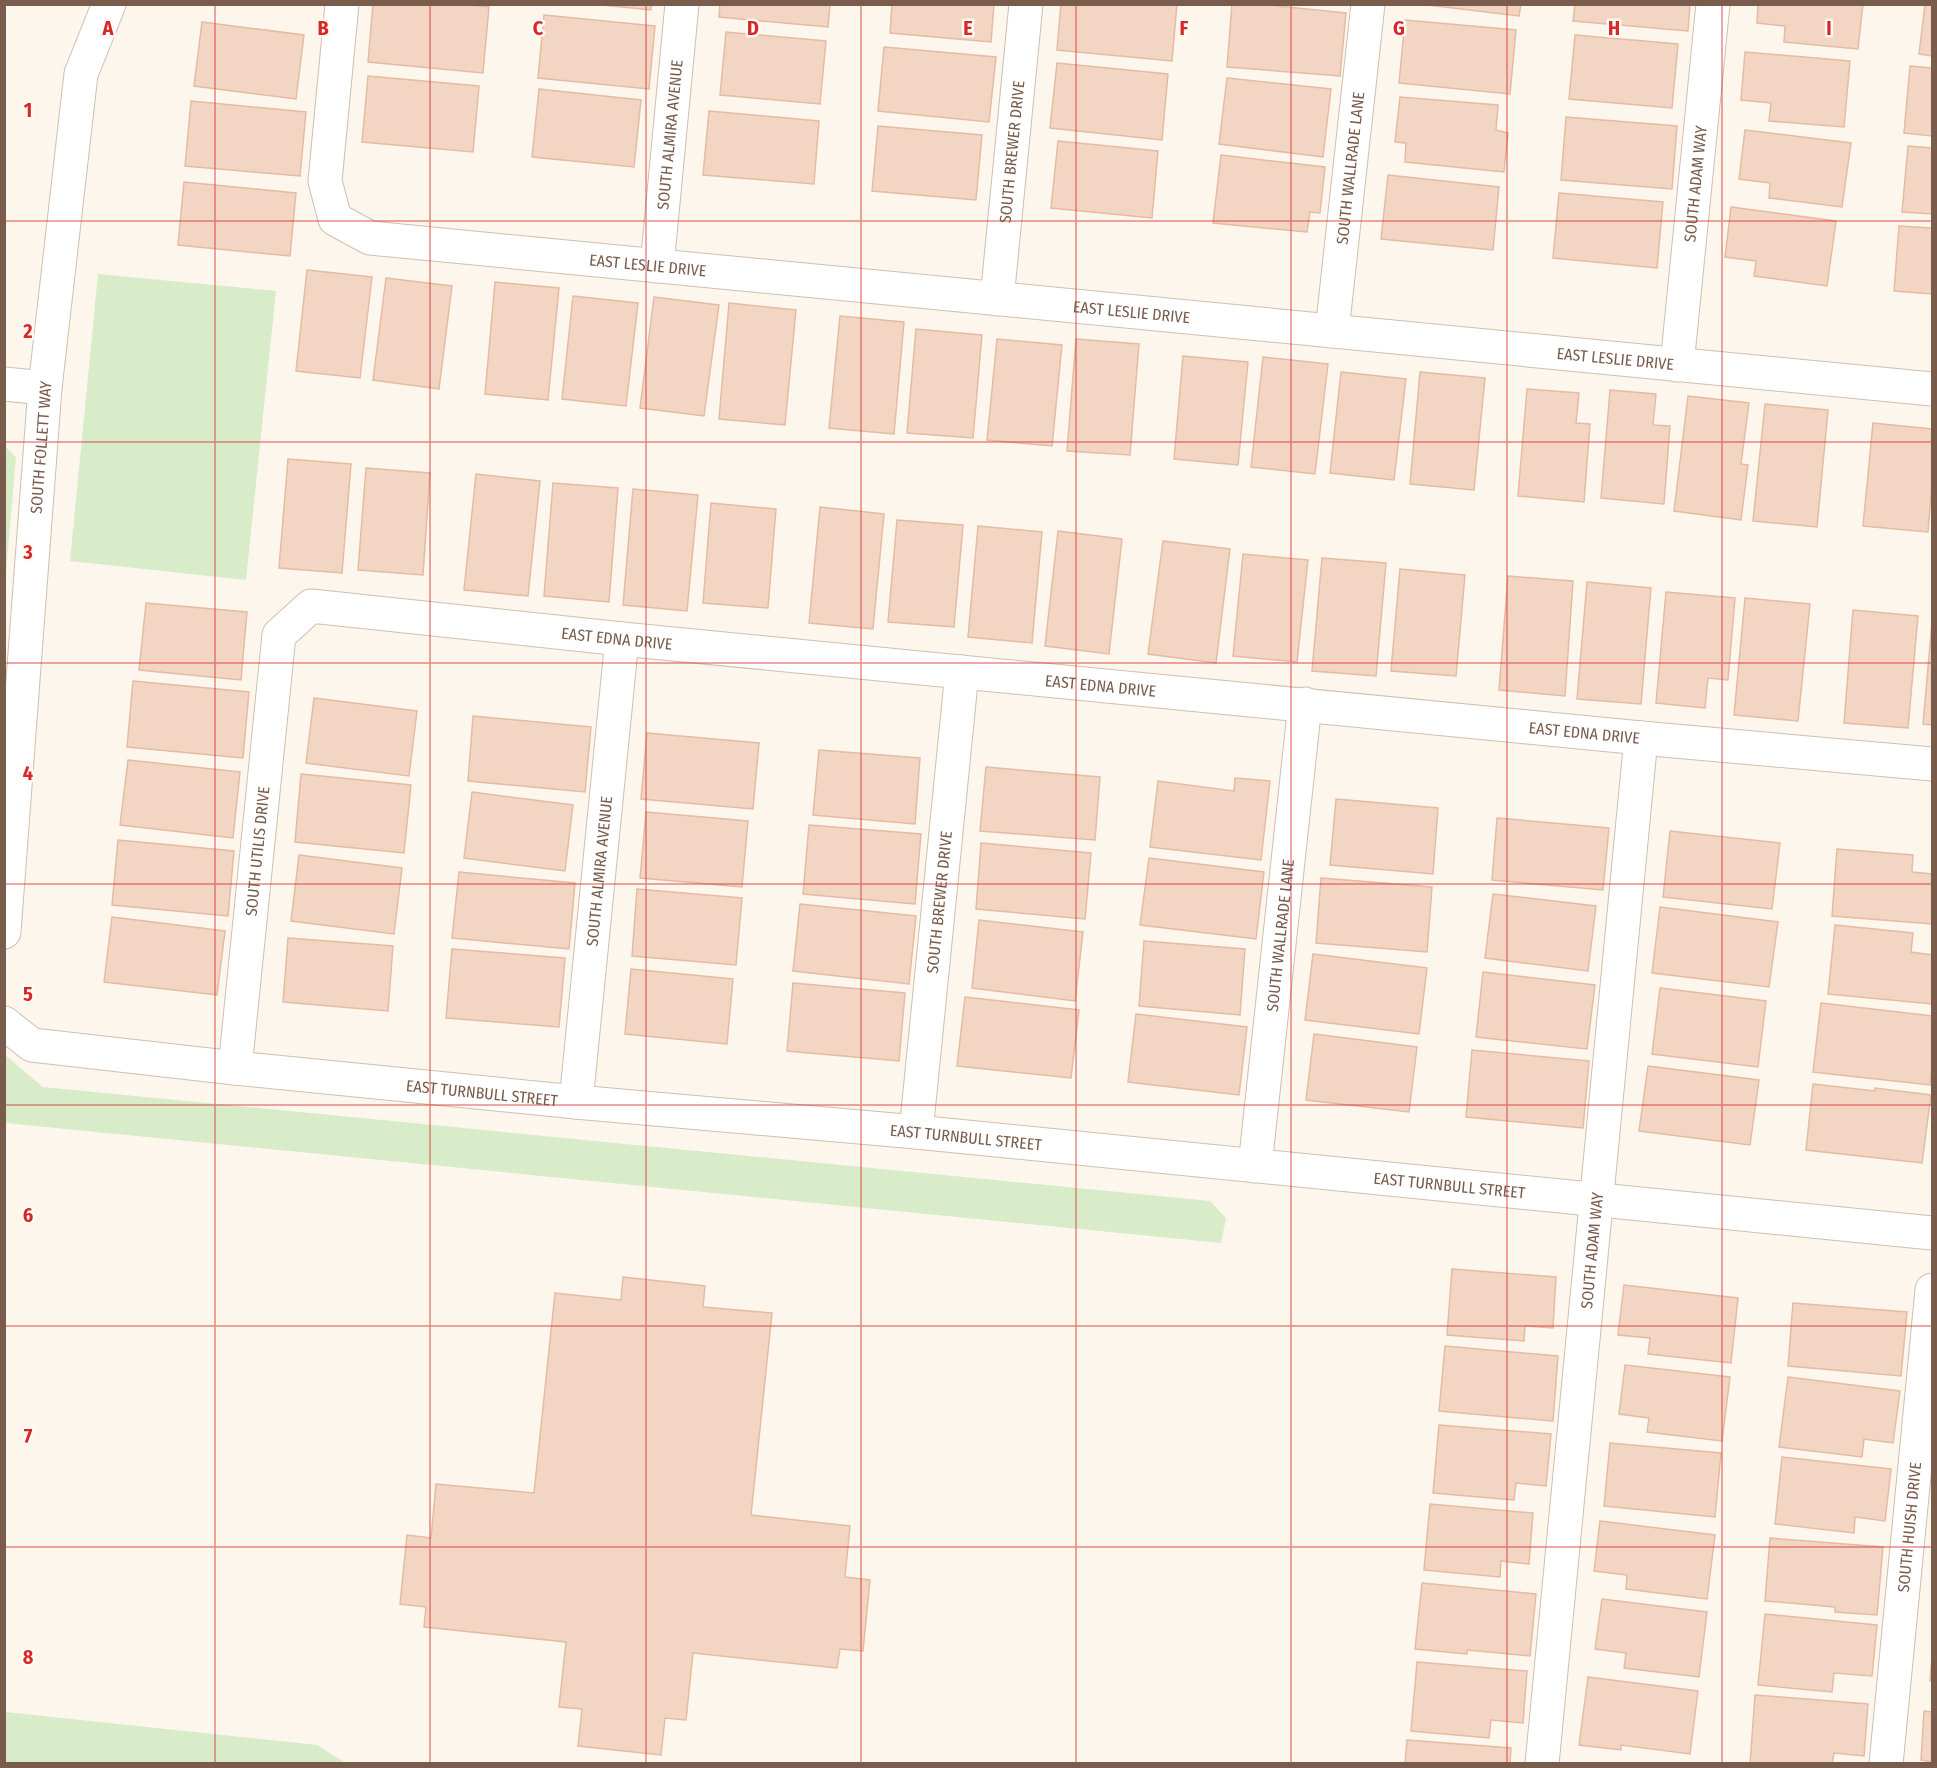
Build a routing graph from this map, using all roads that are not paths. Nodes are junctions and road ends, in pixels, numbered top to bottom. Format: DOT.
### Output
graph roads {
  1 [pos="108,4"];
  2 [pos="342,4"];
  3 [pos="682,4"];
  4 [pos="1026,4"];
  5 [pos="1368,4"];
  6 [pos="1713,4"];
  7 [pos="657,266"];
  8 [pos="997,299"];
  9 [pos="1332,331"];
  10 [pos="1677,364"];
  11 [pos="4,384"];
  12 [pos="45,388"];
  13 [pos="1932,389"];
  14 [pos="279,635"];
  15 [pos="622,639"];
  16 [pos="962,672"];
  17 [pos="1305,704"];
  18 [pos="1641,738"];
  19 [pos="1932,764"];
  20 [pos="4,932"];
  21 [pos="4,1023"];
  22 [pos="235,1068"];
  23 [pos="576,1102"];
  24 [pos="916,1132"];
  25 [pos="1255,1166"];
  26 [pos="1597,1200"];
  27 [pos="1932,1233"];
  28 [pos="1932,1290"];
  29 [pos="1542,1764"];
  30 [pos="1886,1764"];
  1 -- 12 [label="street, SOUTH FOLLETT WAY"];
  2 -- 7 [label="street, EAST LESLIE DRIVE"];
  3 -- 7 [label="street, SOUTH ALMIRA AVENUE"];
  4 -- 8 [label="street, SOUTH BREWER DRIVE"];
  5 -- 9 [label="street, SOUTH WALLRADE LANE"];
  6 -- 10 [label="street, SOUTH ADAM WAY"];
  7 -- 8 [label="street, EAST LESLIE DRIVE"];
  8 -- 9 [label="street, EAST LESLIE DRIVE"];
  9 -- 10 [label="street, EAST LESLIE DRIVE"];
  10 -- 13 [label="street, EAST LESLIE DRIVE"];
  11 -- 12 [label="street"];
  12 -- 20 [label="street, SOUTH FOLLETT WAY"];
  14 -- 15 [label="street, EAST EDNA DRIVE"];
  14 -- 22 [label="street, SOUTH UTILIS DRIVE"];
  15 -- 16 [label="street, EAST EDNA DRIVE"];
  15 -- 23 [label="street, SOUTH ALMIRA AVENUE"];
  16 -- 17 [label="street, EAST EDNA DRIVE"];
  16 -- 24 [label="street, SOUTH BREWER DRIVE"];
  17 -- 18 [label="street, EAST EDNA DRIVE"];
  17 -- 25 [label="street, SOUTH WALLRADE LANE"];
  18 -- 19 [label="street, EAST EDNA DRIVE"];
  18 -- 26 [label="street, SOUTH ADAM WAY"];
  21 -- 22 [label="street, EAST TURNBULL STREET"];
  22 -- 23 [label="street, EAST TURNBULL STREET"];
  23 -- 24 [label="street, EAST TURNBULL STREET"];
  24 -- 25 [label="street, EAST TURNBULL STREET"];
  25 -- 26 [label="street, EAST TURNBULL STREET"];
  26 -- 27 [label="street, EAST TURNBULL STREET"];
  26 -- 29 [label="street, SOUTH ADAM WAY"];
  28 -- 30 [label="street, SOUTH HUISH DRIVE"];
}
